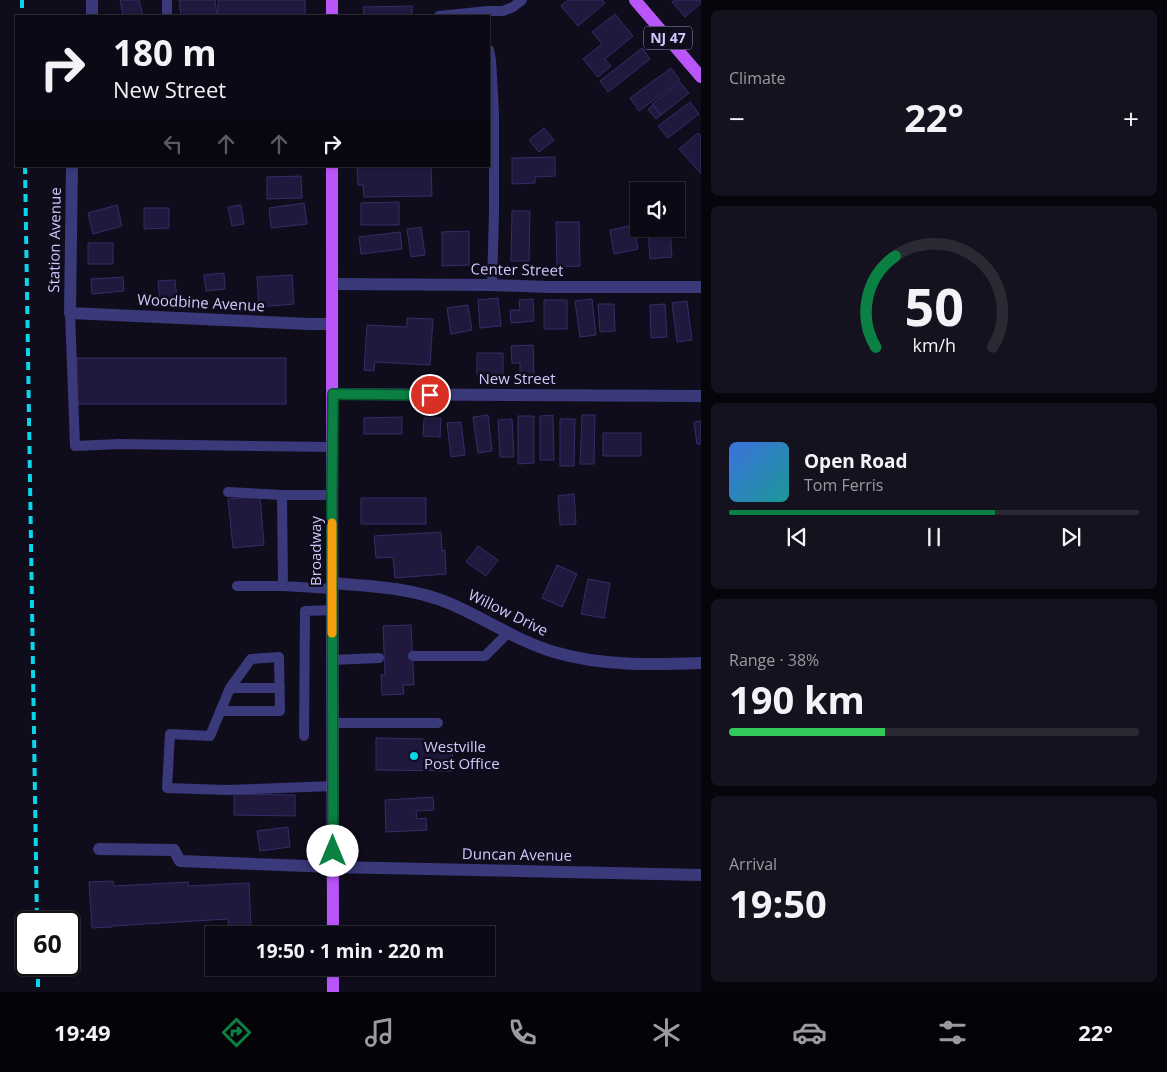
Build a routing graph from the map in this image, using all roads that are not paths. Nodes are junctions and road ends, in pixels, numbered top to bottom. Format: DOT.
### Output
graph roads {
  1 [pos="92,0"];
  2 [pos="168,0"];
  3 [pos="332,0"];
  4 [pos="522,0"];
  5 [pos="635,0"];
  6 [pos="92,15"];
  7 [pos="167,15"];
  8 [pos="332,15"];
  9 [pos="451,15"];
  10 [pos="490,55"];
  11 [pos="701,77"];
  12 [pos="72,167"];
  13 [pos="332,167"];
  14 [pos="332,284"];
  15 [pos="492,285"];
  16 [pos="701,287"];
  17 [pos="70,314"];
  18 [pos="331,324"];
  19 [pos="333,394"];
  20 [pos="701,396"];
  21 [pos="332,447"];
  22 [pos="228,492"];
  23 [pos="282,495"];
  24 [pos="332,495"];
  25 [pos="237,586"];
  26 [pos="283,586"];
  27 [pos="332,586"];
  28 [pos="332,610"];
  29 [pos="508,633"];
  30 [pos="413,656"];
  31 [pos="379,658"];
  32 [pos="332,660"];
  33 [pos="701,663"];
  34 [pos="230,688"];
  35 [pos="280,688"];
  36 [pos="220,711"];
  37 [pos="332,723"];
  38 [pos="438,723"];
  39 [pos="304,736"];
  40 [pos="333,786"];
  41 [pos="99,849"];
  42 [pos="333,868"];
  43 [pos="701,876"];
  44 [pos="333,926"];
  45 [pos="333,976"];
  46 [pos="333,992"];
  1 -- 6 [label="street"];
  2 -- 7 [label="lane"];
  3 -- 8 [label="main road"];
  4 -- 9 [label="lane"];
  5 -- 11 [label="main road, NJ 47"];
  10 -- 15 [label="lane"];
  12 -- 17 [label="street, Station Avenue"];
  13 -- 14 [label="main road, Broadway"];
  14 -- 15 [label="street, Center Street"];
  14 -- 18 [label="main road, Broadway"];
  15 -- 16 [label="street, Center Street"];
  17 -- 18 [label="street, Woodbine Avenue"];
  17 -- 21 [label="lane"];
  18 -- 19 [label="main road, Broadway"];
  19 -- 20 [label="street, New Street"];
  19 -- 21 [label="main road, Broadway"];
  21 -- 24 [label="main road, Broadway"];
  22 -- 23 [label="lane"];
  23 -- 24 [label="lane"];
  23 -- 26 [label="lane"];
  24 -- 27 [label="main road, Broadway"];
  25 -- 26 [label="lane"];
  26 -- 27 [label="lane"];
  27 -- 28 [label="main road, Broadway"];
  27 -- 29 [label="street, Willow Drive"];
  28 -- 32 [label="main road, Broadway"];
  28 -- 39 [label="lane"];
  29 -- 30 [label="lane"];
  29 -- 33 [label="street, Willow Drive"];
  31 -- 32 [label="lane"];
  32 -- 37 [label="main road, Broadway"];
  34 -- 35 [label="lane"];
  34 -- 35 [label="lane"];
  34 -- 36 [label="lane"];
  35 -- 36 [label="lane"];
  36 -- 40 [label="lane"];
  37 -- 38 [label="lane"];
  37 -- 40 [label="main road, Broadway"];
  40 -- 42 [label="main road, Broadway"];
  41 -- 42 [label="street, Duncan Avenue"];
  42 -- 43 [label="street, Duncan Avenue"];
  42 -- 44 [label="main road, Broadway"];
  45 -- 46 [label="main road"];
}
